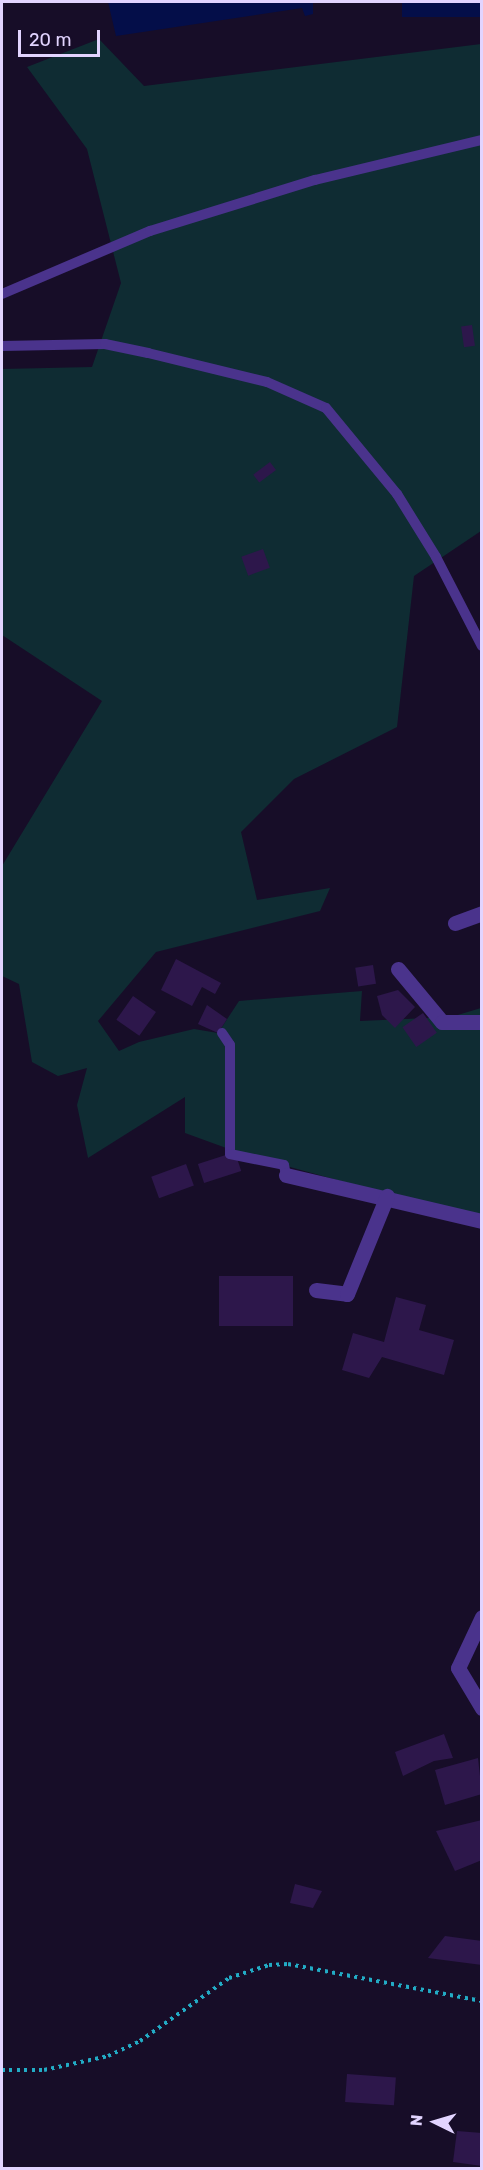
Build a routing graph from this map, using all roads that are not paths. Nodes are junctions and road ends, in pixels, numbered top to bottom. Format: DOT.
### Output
graph roads {
  1 [pos="482,140"];
  2 [pos="2,294"];
  3 [pos="2,346"];
  4 [pos="482,646"];
  5 [pos="482,913"];
  6 [pos="455,923"];
  7 [pos="398,969"];
  8 [pos="482,1022"];
  9 [pos="222,1033"];
  10 [pos="286,1175"];
  11 [pos="387,1196"];
  12 [pos="482,1221"];
  13 [pos="316,1290"];
  14 [pos="482,1617"];
  15 [pos="482,1708"];
  1 -- 2 [label="lane"];
  3 -- 4 [label="lane"];
  5 -- 6 [label="street"];
  7 -- 8 [label="street"];
  9 -- 10 [label="lane"];
  10 -- 11 [label="street"];
  11 -- 12 [label="street"];
  11 -- 13 [label="street"];
  14 -- 15 [label="street"];
}
